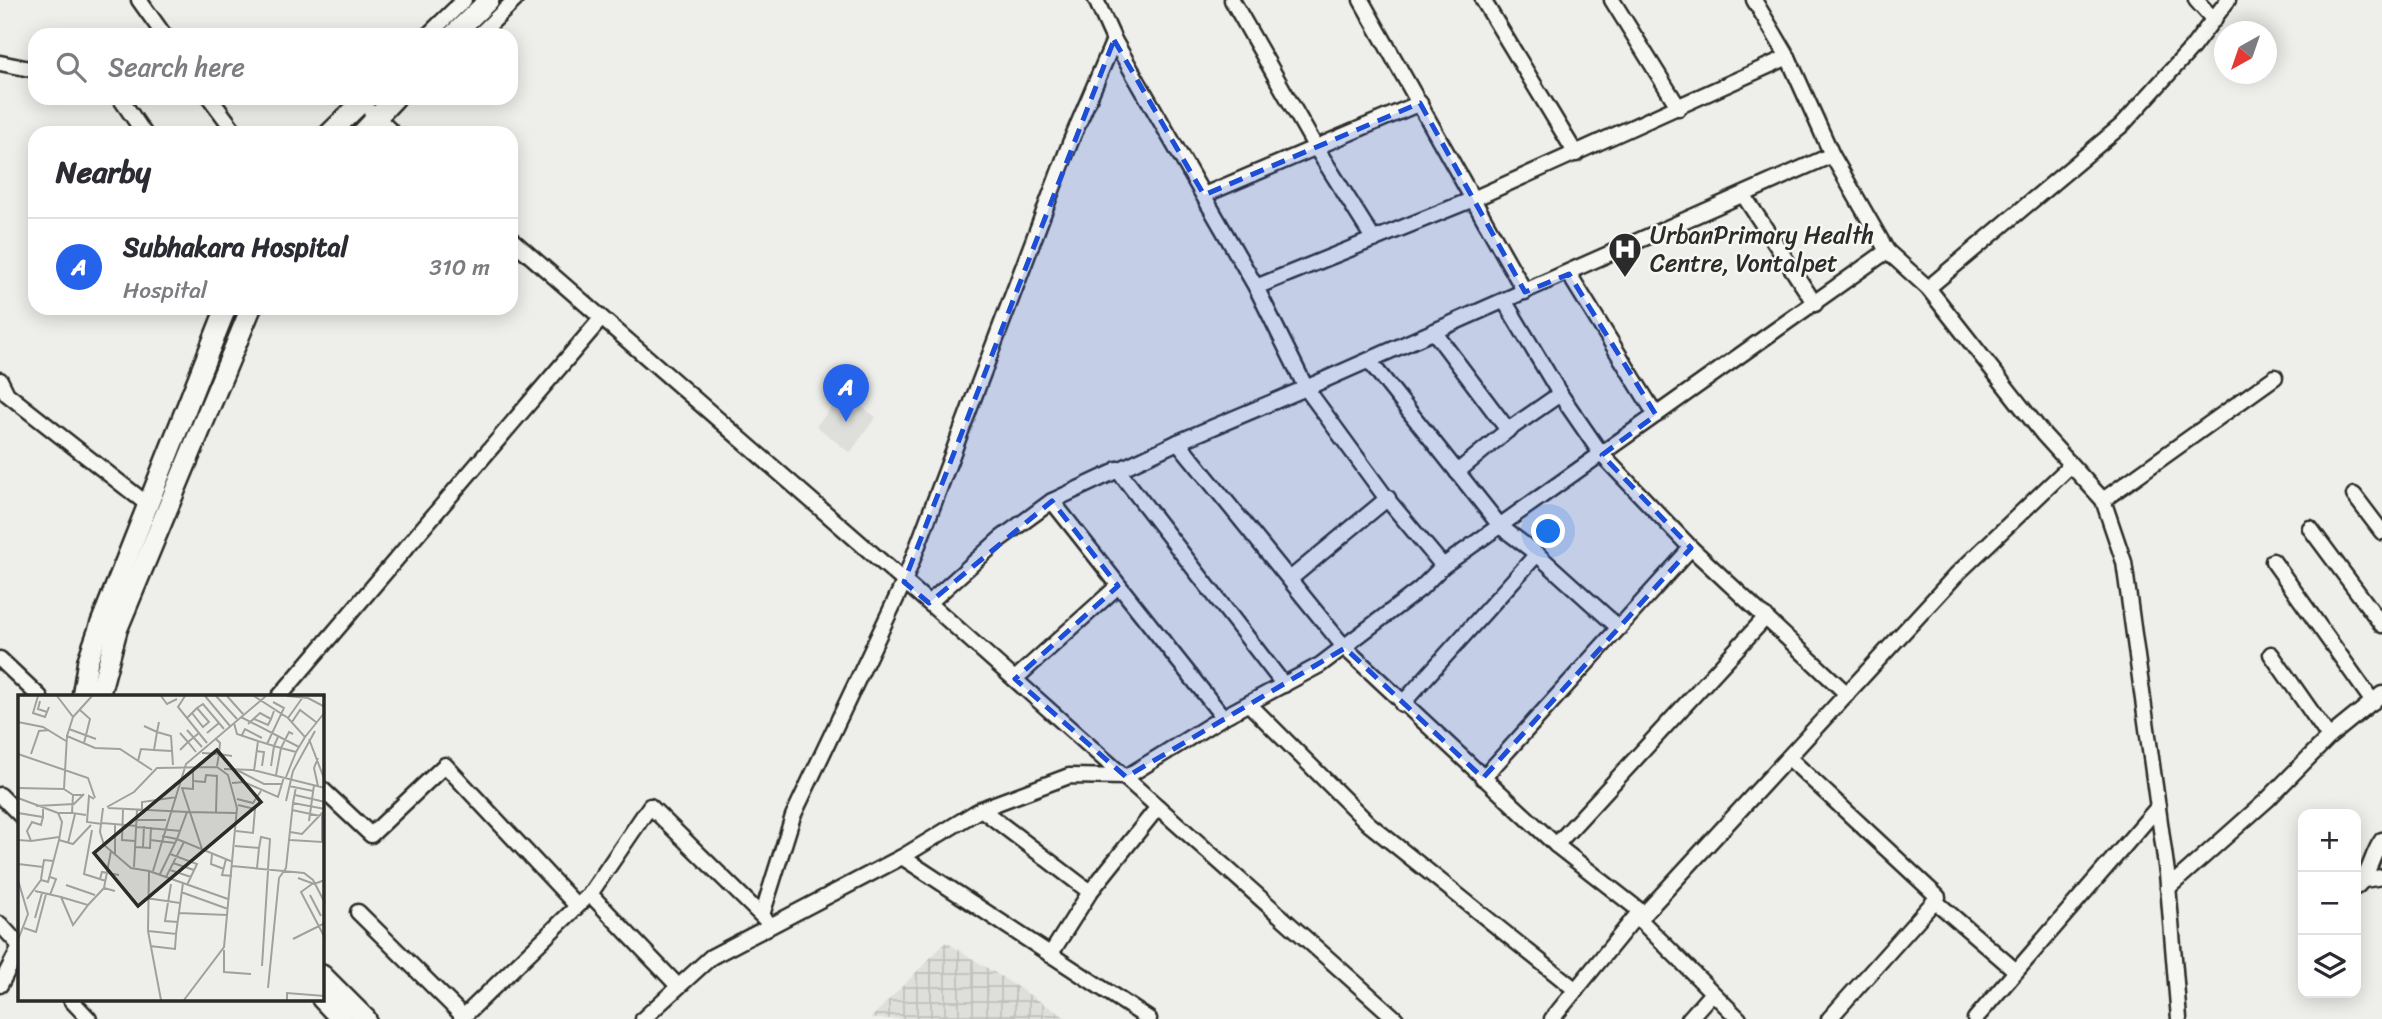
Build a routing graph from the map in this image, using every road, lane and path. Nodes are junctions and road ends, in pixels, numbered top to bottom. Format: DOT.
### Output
graph roads {
  1 [pos="139,0"];
  2 [pos="464,0"];
  3 [pos="489,0"];
  4 [pos="514,0"];
  5 [pos="1096,0"];
  6 [pos="1232,0"];
  7 [pos="1361,0"];
  8 [pos="1483,0"];
  9 [pos="1612,0"];
  10 [pos="1755,0"];
  11 [pos="2196,0"];
  12 [pos="2228,0"];
  13 [pos="2214,20"];
  14 [pos="159,28"];
  15 [pos="435,28"];
  16 [pos="460,28"];
  17 [pos="486,28"];
  18 [pos="1114,40"];
  19 [pos="1788,57"];
  20 [pos="0,63"];
  21 [pos="28,69"];
  22 [pos="1420,103"];
  23 [pos="125,105"];
  24 [pos="215,105"];
  25 [pos="358,105"];
  26 [pos="368,105"];
  27 [pos="389,105"];
  28 [pos="395,105"];
  29 [pos="1679,108"];
  30 [pos="377,119"];
  31 [pos="139,126"];
  32 [pos="231,126"];
  33 [pos="337,126"];
  34 [pos="370,126"];
  35 [pos="385,126"];
  36 [pos="1315,146"];
  37 [pos="1576,154"];
  38 [pos="1832,155"];
  39 [pos="1204,195"];
  40 [pos="1744,196"];
  41 [pos="1471,200"];
  42 [pos="1374,240"];
  43 [pos="518,245"];
  44 [pos="1887,251"];
  45 [pos="1569,274"];
  46 [pos="1256,287"];
  47 [pos="1928,288"];
  48 [pos="1525,292"];
  49 [pos="1505,302"];
  50 [pos="1815,304"];
  51 [pos="223,315"];
  52 [pos="248,315"];
  53 [pos="600,320"];
  54 [pos="1435,332"];
  55 [pos="1370,362"];
  56 [pos="2275,377"];
  57 [pos="0,380"];
  58 [pos="1306,388"];
  59 [pos="1560,394"];
  60 [pos="1656,415"];
  61 [pos="1508,430"];
  62 [pos="1178,442"];
  63 [pos="1602,455"];
  64 [pos="2070,466"];
  65 [pos="1117,469"];
  66 [pos="1457,472"];
  67 [pos="2354,495"];
  68 [pos="1388,498"];
  69 [pos="2103,500"];
  70 [pos="1052,501"];
  71 [pos="147,504"];
  72 [pos="1501,527"];
  73 [pos="2310,528"];
  74 [pos="2382,532"];
  75 [pos="1691,548"];
  76 [pos="1537,554"];
  77 [pos="2273,561"];
  78 [pos="1444,566"];
  79 [pos="1290,579"];
  80 [pos="904,583"];
  81 [pos="1118,586"];
  82 [pos="929,603"];
  83 [pos="1766,617"];
  84 [pos="2382,625"];
  85 [pos="1619,628"];
  86 [pos="1345,648"];
  87 [pos="2271,654"];
  88 [pos="0,659"];
  89 [pos="1015,679"];
  90 [pos="1284,685"];
  91 [pos="1847,694"];
  92 [pos="38,695"];
  93 [pos="82,695"];
  94 [pos="100,695"];
  95 [pos="281,695"];
  96 [pos="2378,698"];
  97 [pos="1249,704"];
  98 [pos="1402,704"];
  99 [pos="1223,718"];
  100 [pos="2329,737"];
  101 [pos="1789,758"];
  102 [pos="1126,777"];
  103 [pos="1483,778"];
  104 [pos="324,791"];
  105 [pos="0,795"];
  106 [pos="1158,807"];
  107 [pos="2158,807"];
  108 [pos="981,809"];
  109 [pos="18,813"];
  110 [pos="2382,840"];
  111 [pos="1556,845"];
  112 [pos="902,857"];
  113 [pos="2382,877"];
  114 [pos="2361,882"];
  115 [pos="2361,884"];
  116 [pos="2168,888"];
  117 [pos="1090,892"];
  118 [pos="590,894"];
  119 [pos="1935,901"];
  120 [pos="577,906"];
  121 [pos="358,912"];
  122 [pos="1640,915"];
  123 [pos="767,920"];
  124 [pos="0,925"];
  125 [pos="18,946"];
  126 [pos="18,949"];
  127 [pos="1051,955"];
  128 [pos="2016,971"];
  129 [pos="324,977"];
  130 [pos="0,985"];
  131 [pos="678,986"];
  132 [pos="1576,990"];
  133 [pos="1712,993"];
  134 [pos="324,1001"];
  135 [pos="73,1002"];
  136 [pos="462,1018"];
  137 [pos="89,1019"];
  138 [pos="341,1019"];
  139 [pos="366,1019"];
  140 [pos="643,1019"];
  141 [pos="1149,1019"];
  142 [pos="1396,1019"];
  143 [pos="1552,1019"];
  144 [pos="1689,1019"];
  145 [pos="1739,1019"];
  146 [pos="1829,1019"];
  147 [pos="1975,1019"];
  148 [pos="2179,1019"];
  1 -- 14 [label="street"];
  2 -- 15 [label="street"];
  3 -- 16 [label="main road"];
  4 -- 17 [label="street"];
  5 -- 18 [label="street"];
  6 -- 36 [label="street"];
  7 -- 22 [label="street"];
  8 -- 37 [label="street"];
  9 -- 29 [label="street"];
  10 -- 19 [label="street"];
  11 -- 13 [label="street"];
  12 -- 13 [label="street"];
  13 -- 47 [label="street"];
  18 -- 39 [label="street"];
  18 -- 80 [label="street"];
  19 -- 29 [label="street"];
  19 -- 38 [label="street"];
  20 -- 21 [label="street"];
  22 -- 36 [label="street"];
  22 -- 41 [label="street"];
  23 -- 31 [label="street"];
  24 -- 32 [label="street"];
  25 -- 33 [label="main road"];
  26 -- 30 [label="street"];
  27 -- 30 [label="main road"];
  28 -- 30 [label="street"];
  29 -- 37 [label="street"];
  30 -- 34 [label="main road"];
  30 -- 35 [label="street"];
  36 -- 39 [label="street"];
  36 -- 42 [label="street"];
  37 -- 41 [label="street"];
  38 -- 40 [label="street"];
  38 -- 44 [label="street"];
  39 -- 46 [label="street"];
  40 -- 45 [label="street"];
  40 -- 50 [label="street"];
  41 -- 42 [label="street"];
  41 -- 48 [label="street"];
  42 -- 46 [label="street"];
  43 -- 53 [label="street"];
  44 -- 47 [label="street"];
  44 -- 50 [label="street"];
  45 -- 48 [label="street"];
  45 -- 60 [label="street"];
  46 -- 58 [label="street"];
  47 -- 64 [label="street"];
  48 -- 49 [label="street"];
  49 -- 54 [label="street"];
  49 -- 59 [label="street"];
  50 -- 60 [label="street"];
  51 -- 71 [label="main road"];
  52 -- 94 [label="main road"];
  53 -- 80 [label="street"];
  53 -- 95 [label="street"];
  54 -- 55 [label="street"];
  54 -- 61 [label="street"];
  55 -- 58 [label="street"];
  55 -- 66 [label="street"];
  56 -- 69 [label="street"];
  57 -- 71 [label="street"];
  58 -- 62 [label="street"];
  58 -- 68 [label="street"];
  59 -- 61 [label="street"];
  59 -- 63 [label="street"];
  60 -- 63 [label="street"];
  61 -- 66 [label="street"];
  62 -- 65 [label="street"];
  62 -- 79 [label="street"];
  63 -- 72 [label="street"];
  63 -- 75 [label="street"];
  64 -- 69 [label="street"];
  64 -- 91 [label="street"];
  65 -- 70 [label="street"];
  65 -- 90 [label="street"];
  66 -- 72 [label="street"];
  67 -- 74 [label="street"];
  68 -- 78 [label="street"];
  68 -- 79 [label="street"];
  69 -- 107 [label="street"];
  70 -- 81 [label="street"];
  70 -- 82 [label="street"];
  71 -- 93 [label="main road"];
  72 -- 76 [label="street"];
  72 -- 78 [label="street"];
  73 -- 84 [label="street"];
  75 -- 83 [label="street"];
  75 -- 85 [label="street"];
  76 -- 85 [label="street"];
  76 -- 98 [label="street"];
  77 -- 96 [label="street"];
  78 -- 86 [label="street"];
  79 -- 86 [label="street"];
  80 -- 82 [label="street"];
  80 -- 123 [label="street"];
  81 -- 89 [label="street"];
  81 -- 99 [label="street"];
  82 -- 89 [label="street"];
  83 -- 91 [label="street"];
  83 -- 111 [label="street"];
  85 -- 103 [label="street"];
  86 -- 90 [label="street"];
  86 -- 98 [label="street"];
  87 -- 100 [label="street"];
  88 -- 92 [label="street"];
  89 -- 102 [label="street"];
  90 -- 97 [label="street"];
  91 -- 101 [label="street"];
  96 -- 100 [label="street"];
  97 -- 99 [label="street"];
  97 -- 132 [label="street"];
  98 -- 103 [label="street"];
  99 -- 102 [label="street"];
  100 -- 116 [label="street"];
  101 -- 119 [label="street"];
  101 -- 122 [label="street"];
  102 -- 106 [label="street"];
  102 -- 108 [label="street"];
  103 -- 111 [label="street"];
  104 -- 120 [label="street"];
  105 -- 109 [label="street"];
  106 -- 117 [label="street"];
  106 -- 142 [label="street"];
  107 -- 116 [label="street"];
  107 -- 128 [label="street"];
  108 -- 112 [label="street"];
  108 -- 117 [label="street"];
  110 -- 114 [label="street"];
  111 -- 122 [label="street"];
  112 -- 123 [label="street"];
  112 -- 127 [label="street"];
  113 -- 115 [label="street"];
  116 -- 148 [label="street"];
  117 -- 127 [label="street"];
  118 -- 120 [label="street"];
  118 -- 123 [label="street"];
  118 -- 131 [label="street"];
  119 -- 128 [label="street"];
  119 -- 146 [label="street"];
  120 -- 136 [label="street"];
  121 -- 136 [label="street"];
  122 -- 132 [label="street"];
  122 -- 133 [label="street"];
  123 -- 131 [label="street"];
  124 -- 125 [label="street"];
  126 -- 130 [label="street"];
  127 -- 141 [label="street"];
  128 -- 147 [label="street"];
  129 -- 139 [label="main road"];
  131 -- 140 [label="street"];
  132 -- 143 [label="street"];
  133 -- 144 [label="street"];
  133 -- 145 [label="street"];
  134 -- 138 [label="main road"];
  135 -- 137 [label="street"];
}
